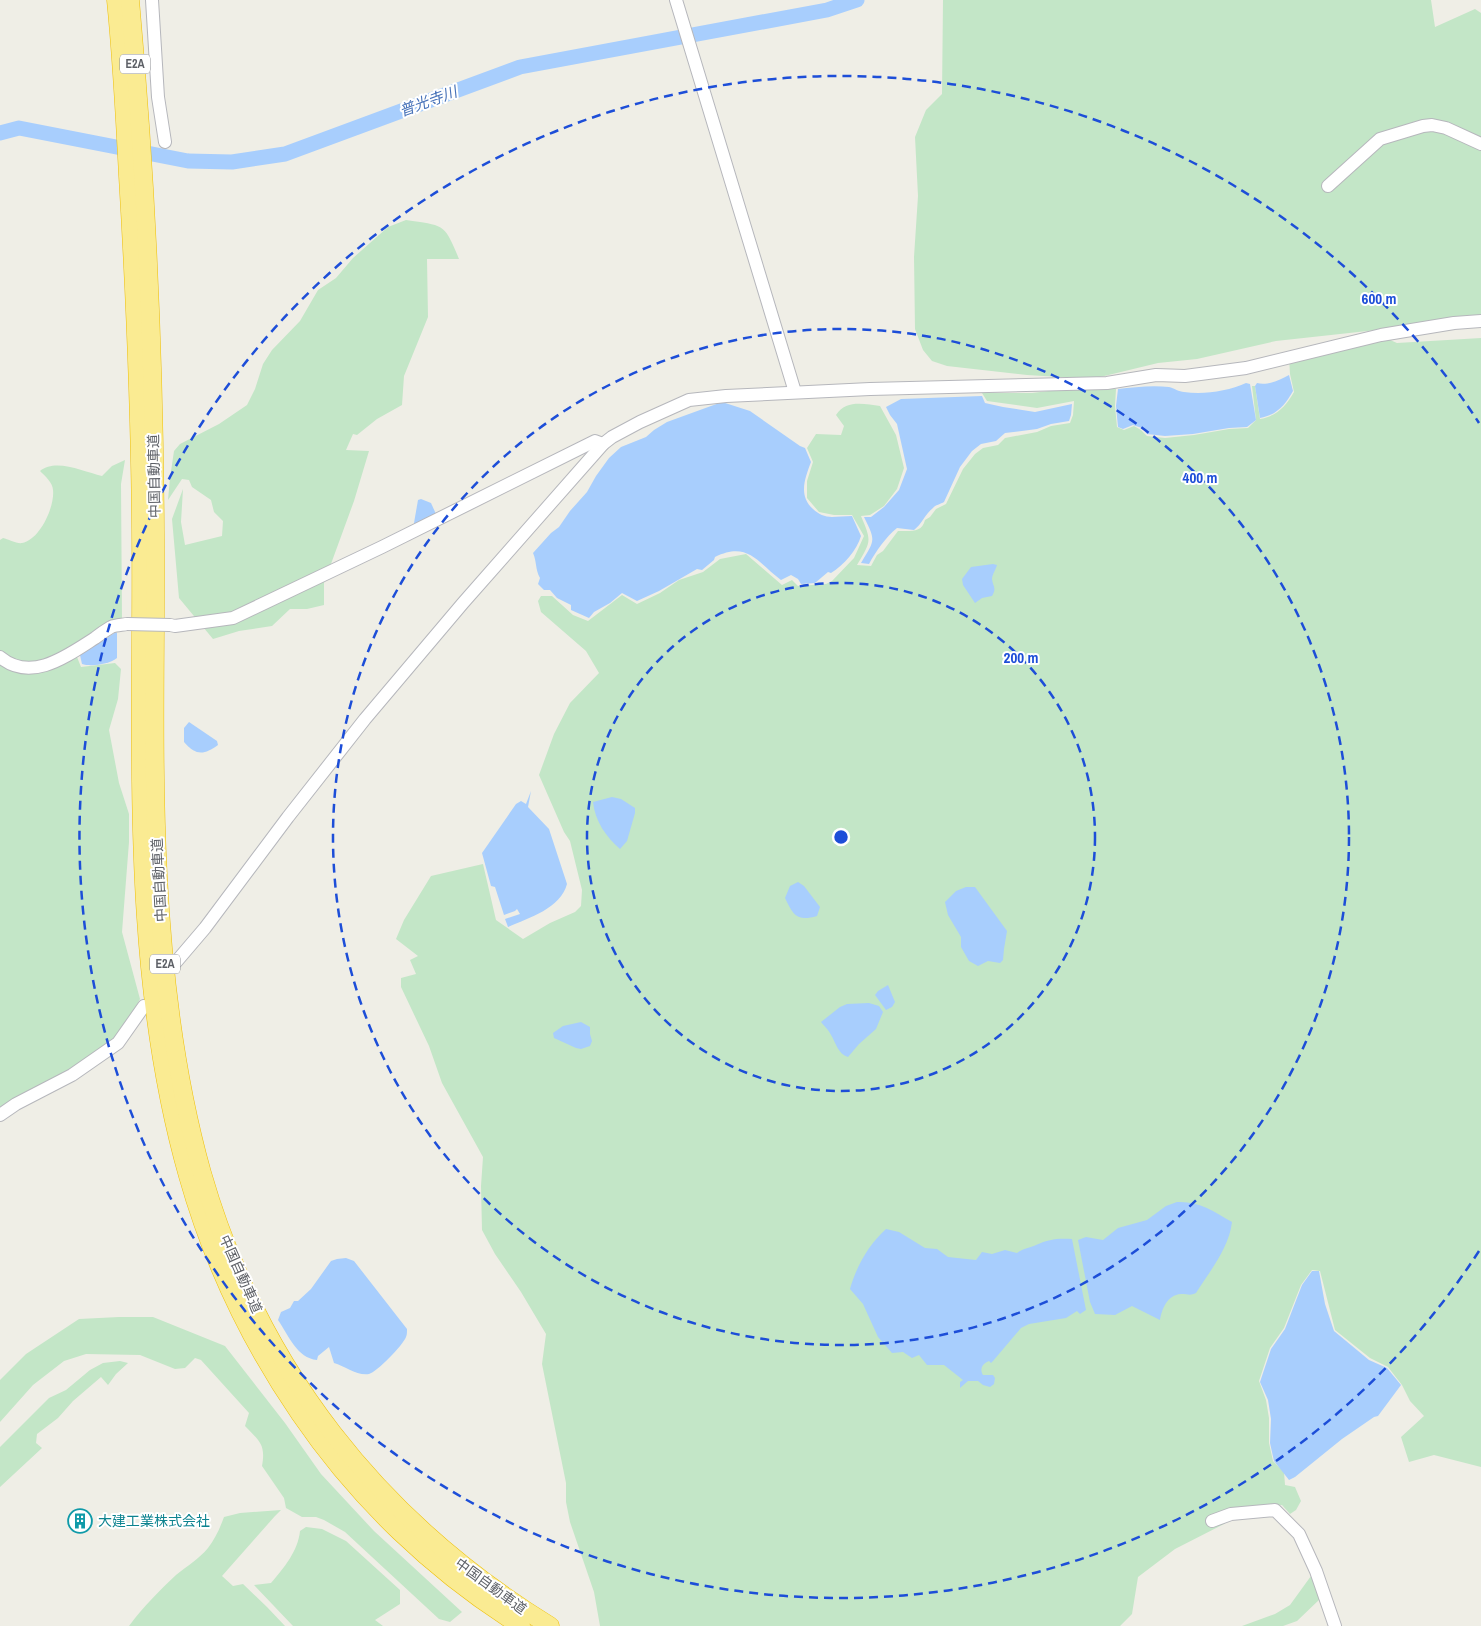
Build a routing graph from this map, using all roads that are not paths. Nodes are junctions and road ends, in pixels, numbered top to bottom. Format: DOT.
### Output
graph roads {
  1 [pos="116,0"];
  2 [pos="130,0"];
  3 [pos="152,0"];
  4 [pos="676,0"];
  5 [pos="133,126"];
  6 [pos="165,142"];
  7 [pos="1481,144"];
  8 [pos="135,165"];
  9 [pos="1328,186"];
  10 [pos="1481,321"];
  11 [pos="795,392"];
  12 [pos="603,444"];
  13 [pos="0,657"];
  14 [pos="176,962"];
  15 [pos="144,1006"];
  16 [pos="0,1115"];
  17 [pos="1212,1521"];
  18 [pos="521,1626"];
  19 [pos="550,1626"];
  20 [pos="1335,1626"];
  1 -- 5 [label="highway, 中国自動車道 / E2A"];
  2 -- 5 [label="highway, 中国自動車道 / E2A"];
  3 -- 6 [label="street"];
  4 -- 11 [label="street"];
  5 -- 8 [label="highway, 中国自動車道 / E2A"];
  7 -- 9 [label="street"];
  8 -- 18 [label="highway, 中国自動車道 / E2A"];
  8 -- 19 [label="highway, 中国自動車道 / E2A"];
  10 -- 11 [label="street"];
  11 -- 12 [label="street"];
  12 -- 13 [label="street, bridge"];
  12 -- 14 [label="street"];
  15 -- 16 [label="street"];
  17 -- 20 [label="street"];
}
